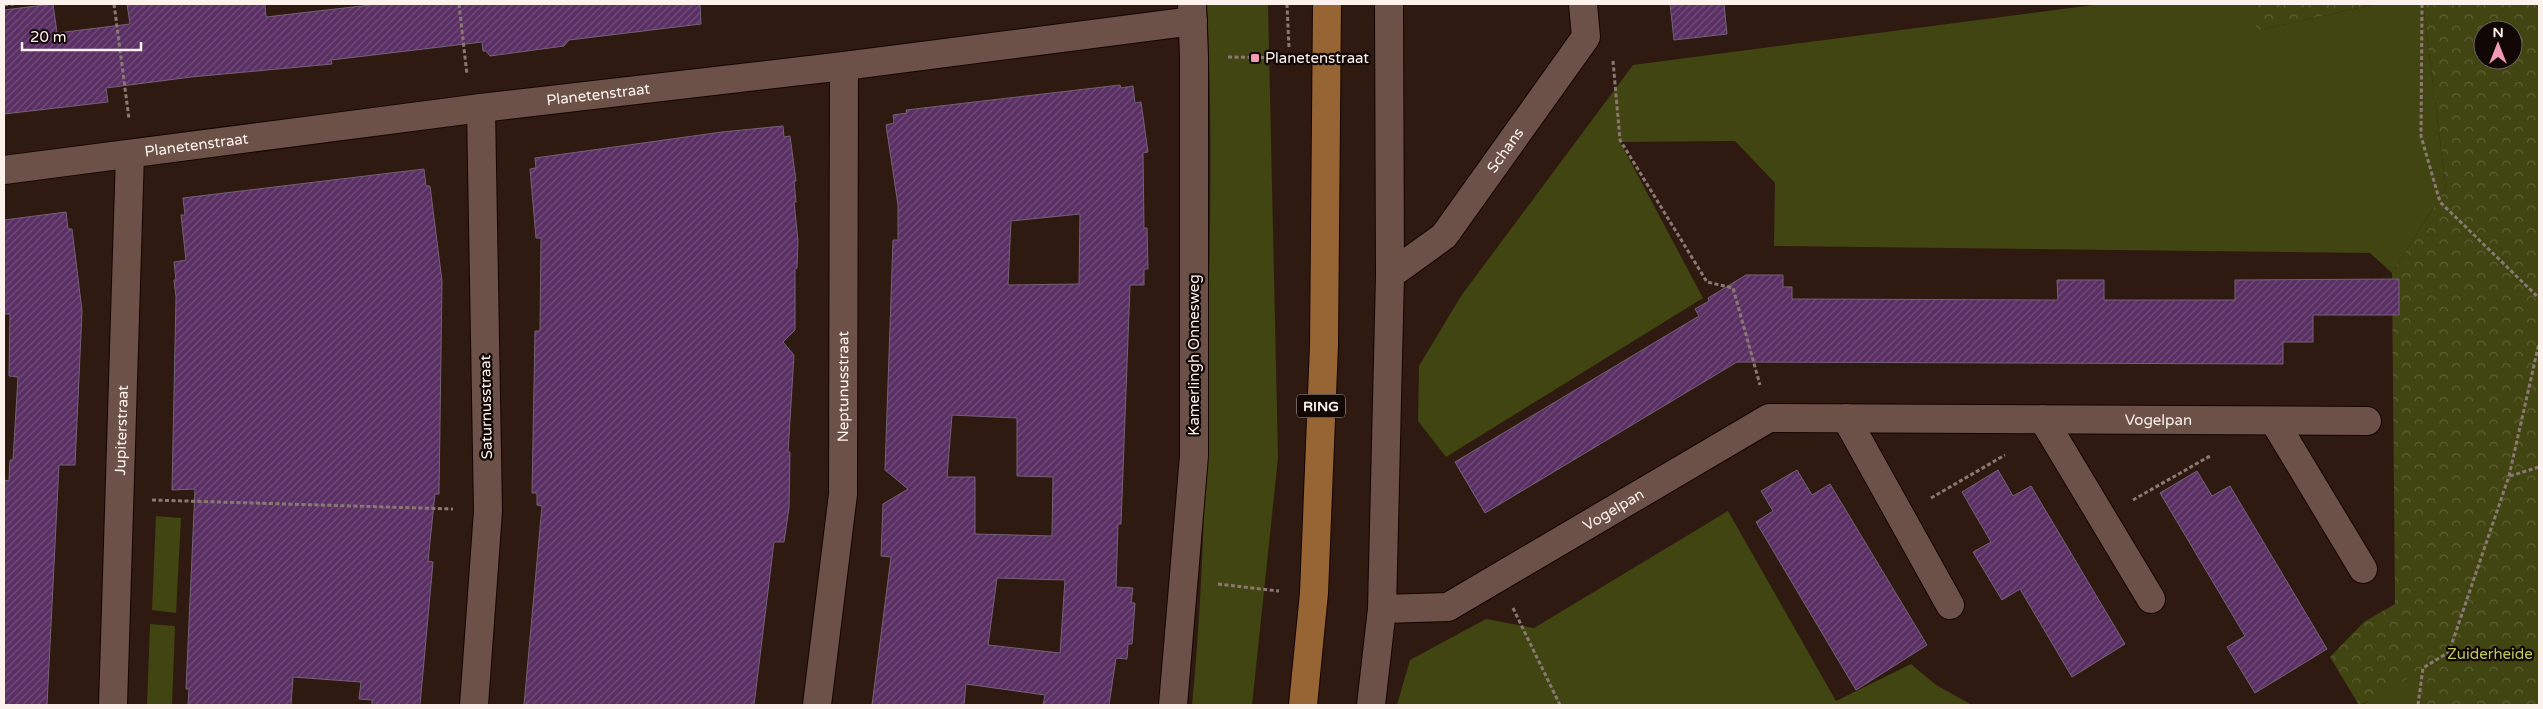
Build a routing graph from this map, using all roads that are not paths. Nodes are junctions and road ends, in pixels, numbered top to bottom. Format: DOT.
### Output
graph roads {
  1 [pos="1316,4"];
  2 [pos="1327,4"];
  3 [pos="1388,4"];
  4 [pos="1583,4"];
  5 [pos="1193,12"];
  6 [pos="844,66"];
  7 [pos="1326,106"];
  8 [pos="476,109"];
  9 [pos="130,154"];
  10 [pos="4,170"];
  11 [pos="1390,274"];
  12 [pos="1846,418"];
  13 [pos="2274,420"];
  14 [pos="2366,420"];
  15 [pos="2046,424"];
  16 [pos="2363,569"];
  17 [pos="2151,599"];
  18 [pos="1950,605"];
  19 [pos="1382,609"];
  20 [pos="113,705"];
  21 [pos="474,705"];
  22 [pos="817,705"];
  23 [pos="1173,705"];
  24 [pos="1303,705"];
  25 [pos="1371,705"];
  1 -- 7 [label="main road, RING"];
  2 -- 7 [label="main road, RING"];
  3 -- 11 [label="street"];
  4 -- 11 [label="street, Schans"];
  5 -- 6 [label="street, Planetenstraat"];
  5 -- 23 [label="street, Kamerlingh Onnesweg"];
  6 -- 8 [label="street, Planetenstraat"];
  6 -- 22 [label="street, Neptunusstraat"];
  7 -- 24 [label="main road, RING"];
  8 -- 9 [label="street, Planetenstraat"];
  8 -- 21 [label="street, Saturnusstraat"];
  9 -- 10 [label="street, Planetenstraat"];
  9 -- 20 [label="street, Jupiterstraat"];
  11 -- 19 [label="street"];
  12 -- 15 [label="street, Vogelpan"];
  12 -- 18 [label="street"];
  12 -- 19 [label="street, Vogelpan"];
  13 -- 14 [label="street, Vogelpan"];
  13 -- 15 [label="street, Vogelpan"];
  13 -- 16 [label="street"];
  15 -- 17 [label="street"];
  19 -- 25 [label="street"];
}
